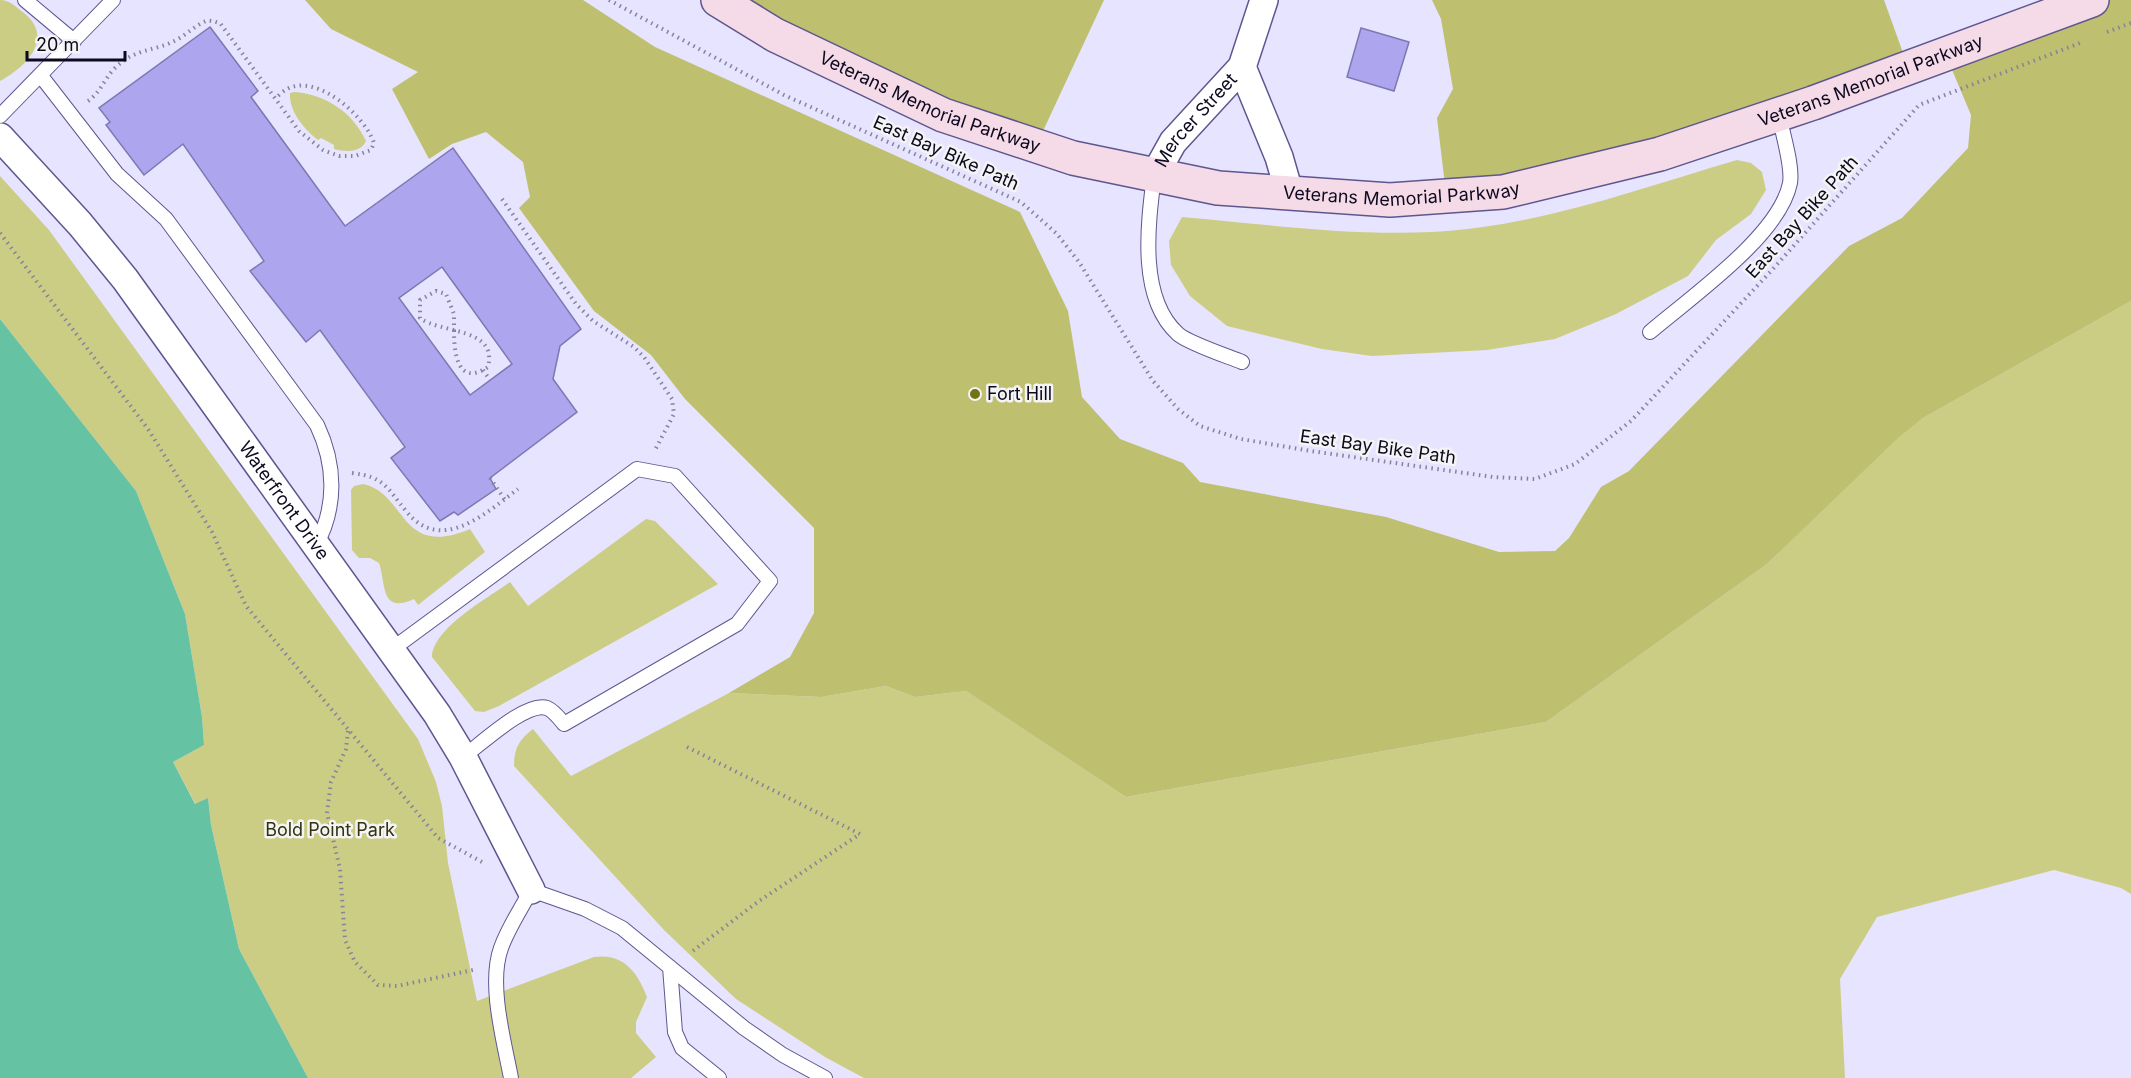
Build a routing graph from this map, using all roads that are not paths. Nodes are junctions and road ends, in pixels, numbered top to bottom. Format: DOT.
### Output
graph roads {
  1 [pos="25,0"];
  2 [pos="113,0"];
  3 [pos="718,0"];
  4 [pos="1264,0"];
  5 [pos="2092,0"];
  6 [pos="74,41"];
  7 [pos="1242,67"];
  8 [pos="41,76"];
  9 [pos="1778,114"];
  10 [pos="0,116"];
  11 [pos="0,137"];
  12 [pos="1154,176"];
  13 [pos="1290,195"];
  14 [pos="1650,332"];
  15 [pos="1242,362"];
  16 [pos="315,547"];
  17 [pos="391,650"];
  18 [pos="463,757"];
  19 [pos="531,890"];
  20 [pos="670,968"];
  21 [pos="511,1078"];
  22 [pos="719,1078"];
  23 [pos="825,1078"];
  1 -- 6 [label="lane"];
  2 -- 6 [label="lane"];
  3 -- 12 [label="main road, Veterans Memorial Parkway"];
  4 -- 7 [label="street, Mercer Street"];
  5 -- 9 [label="main road, Veterans Memorial Parkway"];
  6 -- 8 [label="lane"];
  7 -- 12 [label="street, Mercer Street"];
  7 -- 13 [label="street, Mercer Street"];
  8 -- 10 [label="lane"];
  8 -- 16 [label="lane"];
  9 -- 13 [label="main road, Veterans Memorial Parkway"];
  9 -- 14 [label="lane"];
  11 -- 16 [label="street, Waterfront Drive"];
  12 -- 13 [label="main road, Veterans Memorial Parkway"];
  12 -- 15 [label="lane"];
  16 -- 17 [label="street, Waterfront Drive"];
  17 -- 18 [label="street, Waterfront Drive"];
  17 -- 18 [label="lane"];
  18 -- 19 [label="street, Waterfront Drive"];
  19 -- 20 [label="lane"];
  19 -- 21 [label="lane"];
  20 -- 22 [label="lane"];
  20 -- 23 [label="lane"];
}
